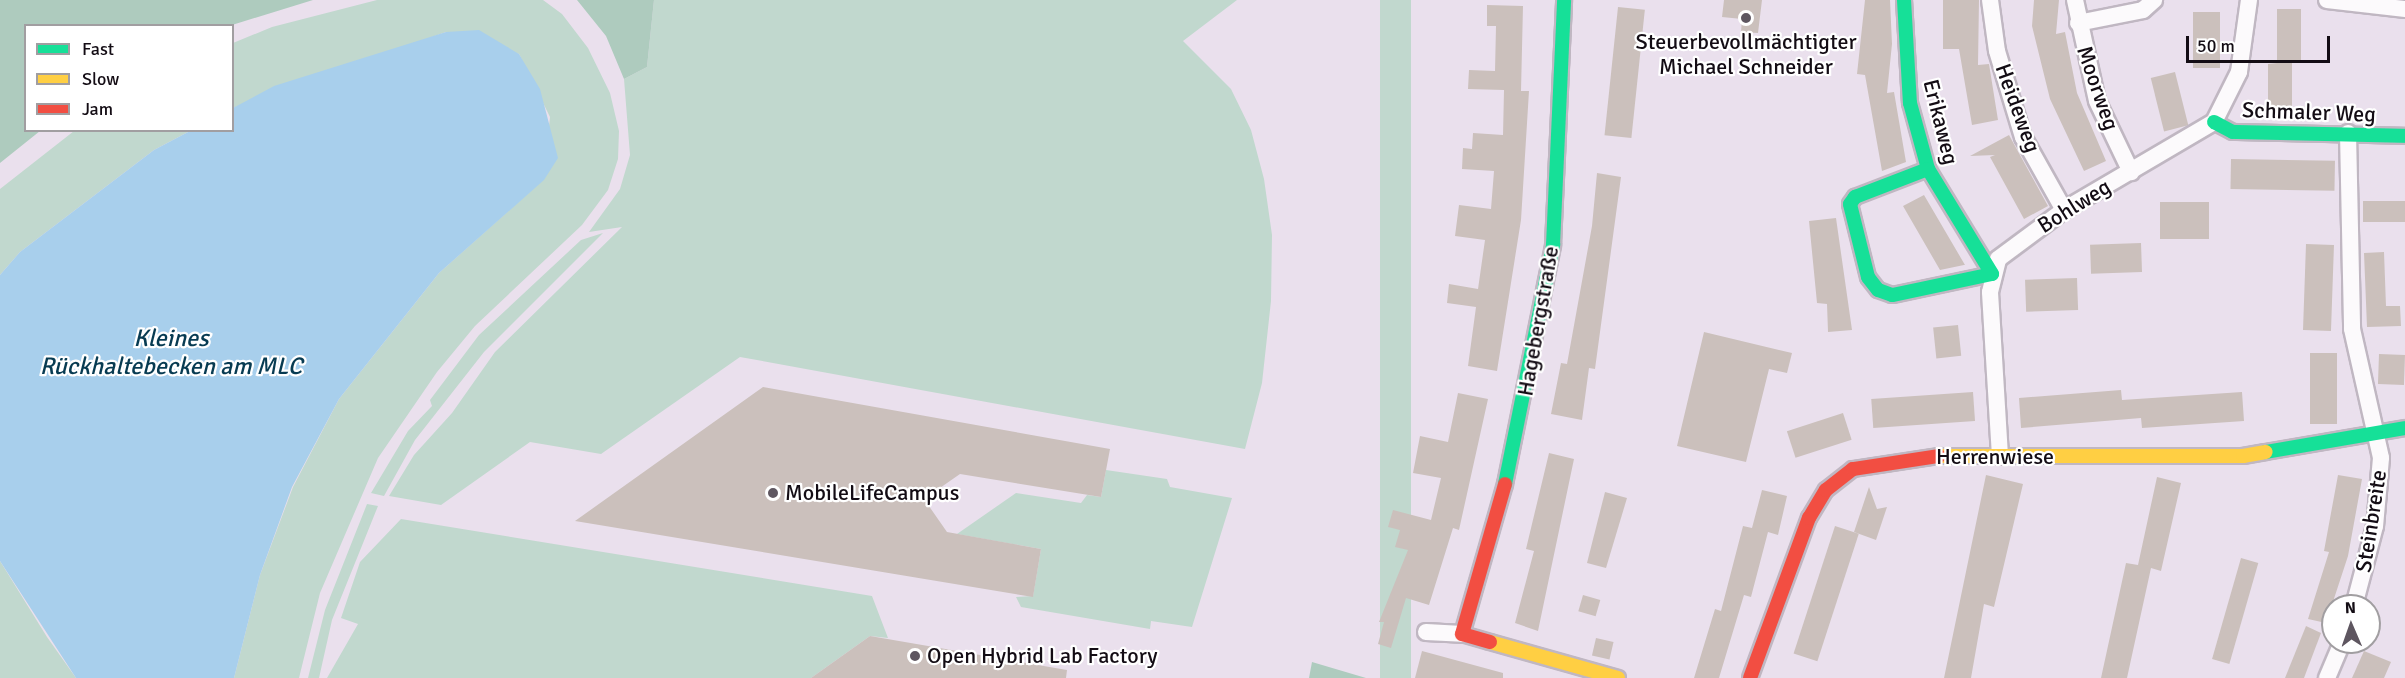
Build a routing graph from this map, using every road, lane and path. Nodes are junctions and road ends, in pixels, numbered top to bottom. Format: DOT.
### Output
graph roads {
  1 [pos="1564,0"];
  2 [pos="1904,0"];
  3 [pos="1990,0"];
  4 [pos="2075,0"];
  5 [pos="2154,0"];
  6 [pos="2249,0"];
  7 [pos="2327,0"];
  8 [pos="2355,3"];
  9 [pos="2405,9"];
  10 [pos="2078,23"];
  11 [pos="2214,122"];
  12 [pos="2348,134"];
  13 [pos="2405,136"];
  14 [pos="1928,169"];
  15 [pos="2130,172"];
  16 [pos="2064,210"];
  17 [pos="1992,274"];
  18 [pos="2405,428"];
  19 [pos="2374,435"];
  20 [pos="2000,456"];
  21 [pos="2357,594"];
  22 [pos="1426,632"];
  23 [pos="1462,634"];
  24 [pos="2337,654"];
  25 [pos="1612,677"];
  26 [pos="1750,678"];
  27 [pos="2327,678"];
  1 -- 23 [label="street, Hagebergstraße"];
  2 -- 14 [label="street, Erikaweg"];
  3 -- 16 [label="street, Heideweg"];
  4 -- 10 [label="street, Moorweg"];
  5 -- 10 [label="street"];
  6 -- 11 [label="street"];
  7 -- 8 [label="street"];
  8 -- 9 [label="street"];
  10 -- 15 [label="street, Moorweg"];
  11 -- 12 [label="street, Schmaler Weg"];
  11 -- 15 [label="street, Bohlweg"];
  12 -- 13 [label="street, Schmaler Weg"];
  12 -- 19 [label="street"];
  14 -- 17 [label="street, Erikaweg"];
  14 -- 17 [label="street"];
  15 -- 16 [label="street, Bohlweg"];
  16 -- 17 [label="street, Bohlweg"];
  17 -- 20 [label="street"];
  18 -- 19 [label="street, Herrenwiese"];
  19 -- 20 [label="street, Herrenwiese"];
  19 -- 21 [label="street, Steinbreite"];
  20 -- 26 [label="street, Herrenwiese"];
  22 -- 23 [label="street"];
  23 -- 25 [label="street"];
  24 -- 27 [label="street"];
}
